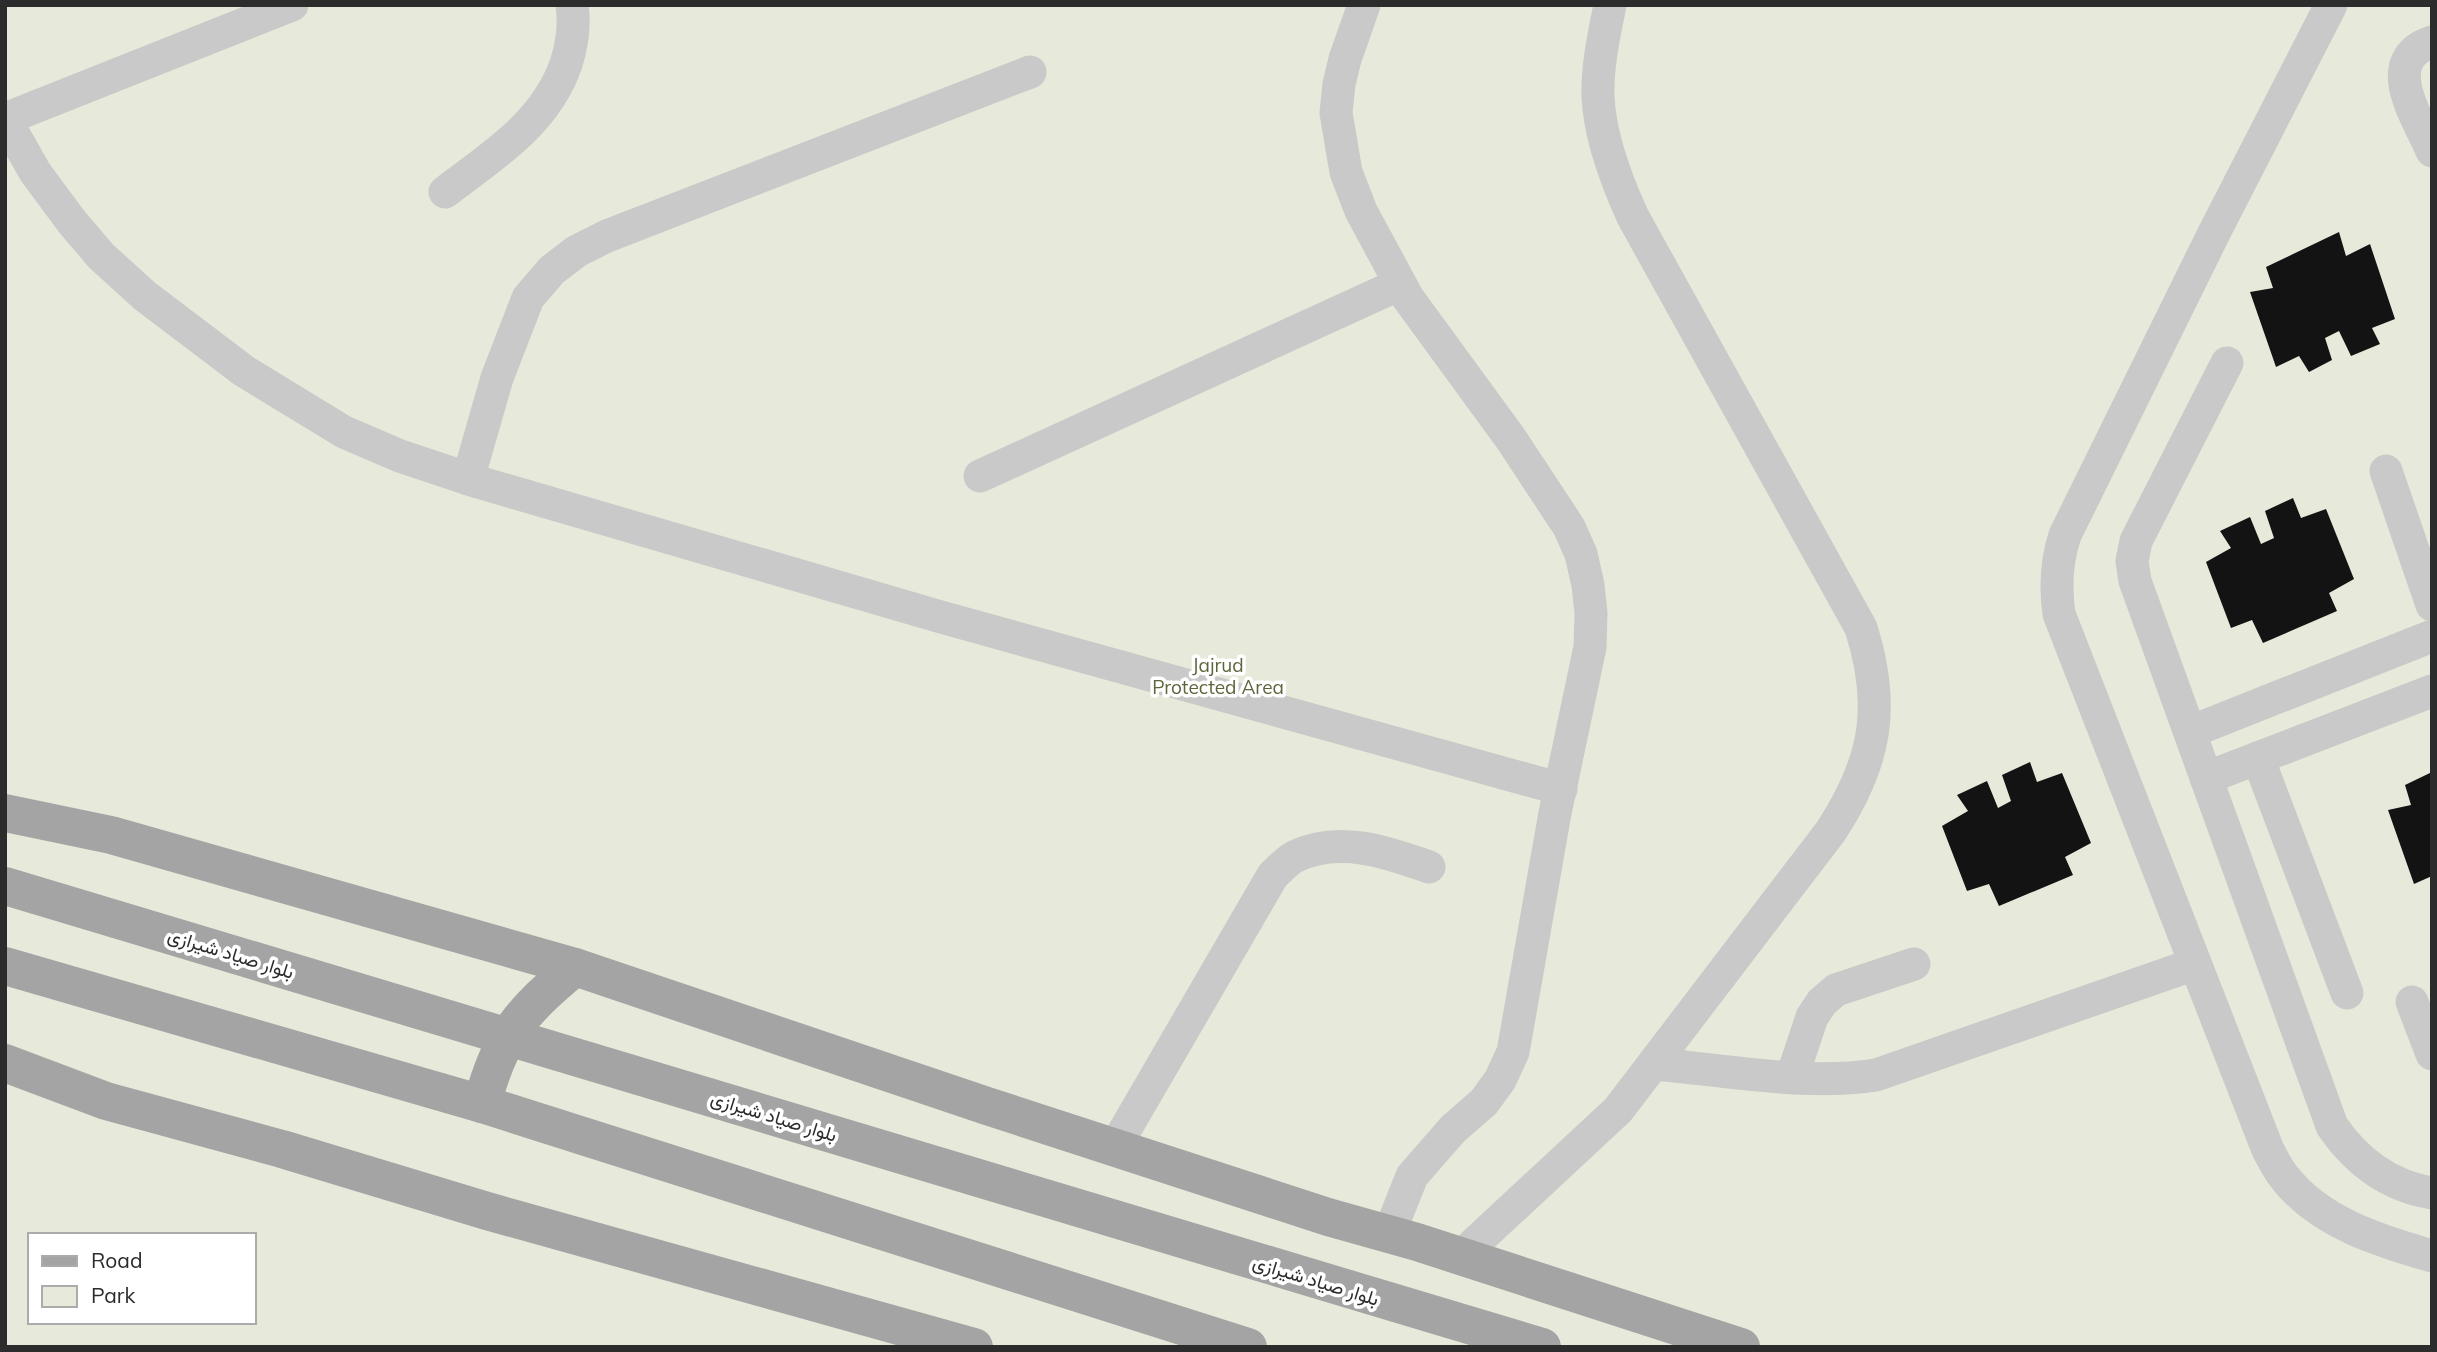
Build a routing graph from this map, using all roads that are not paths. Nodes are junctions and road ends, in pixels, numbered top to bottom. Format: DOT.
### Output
graph roads {
  1 [pos="292,5"];
  2 [pos="572,5"];
  3 [pos="1364,5"];
  4 [pos="1610,5"];
  5 [pos="2331,5"];
  6 [pos="2432,42"];
  7 [pos="1030,72"];
  8 [pos="5,119"];
  9 [pos="2432,151"];
  10 [pos="445,192"];
  11 [pos="1400,284"];
  12 [pos="2227,363"];
  13 [pos="2386,471"];
  14 [pos="980,476"];
  15 [pos="468,478"];
  16 [pos="2432,605"];
  17 [pos="2432,636"];
  18 [pos="2432,691"];
  19 [pos="2190,732"];
  20 [pos="2258,758"];
  21 [pos="2206,778"];
  22 [pos="1561,789"];
  23 [pos="5,813"];
  24 [pos="1429,867"];
  25 [pos="5,886"];
  26 [pos="1914,964"];
  27 [pos="2195,964"];
  28 [pos="5,966"];
  29 [pos="575,967"];
  30 [pos="2347,993"];
  31 [pos="2412,1002"];
  32 [pos="507,1035"];
  33 [pos="2432,1055"];
  34 [pos="5,1063"];
  35 [pos="1654,1064"];
  36 [pos="1792,1077"];
  37 [pos="482,1104"];
  38 [pos="1115,1147"];
  39 [pos="2432,1193"];
  40 [pos="1389,1234"];
  41 [pos="1461,1256"];
  42 [pos="2432,1256"];
  43 [pos="974,1347"];
  44 [pos="1248,1347"];
  45 [pos="1542,1347"];
  46 [pos="1741,1347"];
  1 -- 8 [label="street"];
  2 -- 10 [label="street"];
  3 -- 11 [label="street"];
  4 -- 35 [label="street"];
  5 -- 27 [label="street"];
  6 -- 9 [label="street"];
  7 -- 15 [label="street"];
  8 -- 15 [label="street"];
  11 -- 14 [label="street"];
  11 -- 22 [label="street"];
  12 -- 19 [label="street"];
  13 -- 16 [label="street"];
  15 -- 22 [label="street"];
  17 -- 19 [label="street"];
  18 -- 20 [label="street"];
  19 -- 21 [label="street"];
  20 -- 21 [label="street"];
  20 -- 30 [label="street"];
  21 -- 39 [label="street"];
  22 -- 40 [label="street"];
  23 -- 29 [label="main road"];
  24 -- 38 [label="street"];
  25 -- 32 [label="main road, بلوار صیاد شیرازی"];
  26 -- 36 [label="street"];
  27 -- 36 [label="street"];
  27 -- 42 [label="street"];
  28 -- 37 [label="main road"];
  29 -- 32 [label="main road"];
  29 -- 38 [label="main road"];
  31 -- 33 [label="street"];
  32 -- 37 [label="main road"];
  32 -- 45 [label="main road, بلوار صیاد شیرازی"];
  34 -- 43 [label="main road"];
  35 -- 36 [label="street"];
  35 -- 41 [label="street"];
  37 -- 44 [label="main road"];
  38 -- 40 [label="main road"];
  40 -- 41 [label="main road"];
  41 -- 46 [label="main road"];
}
